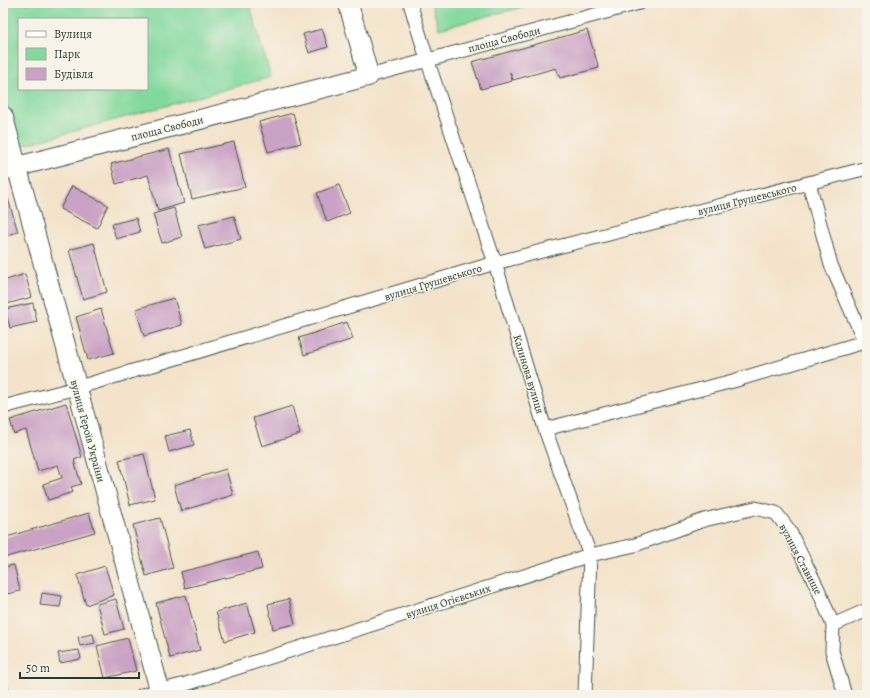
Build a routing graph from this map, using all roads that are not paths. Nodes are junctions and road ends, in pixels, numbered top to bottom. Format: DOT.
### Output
graph roads {
  1 [pos="348,3"];
  2 [pos="410,3"];
  3 [pos="639,3"];
  4 [pos="427,59"];
  5 [pos="369,76"];
  6 [pos="3,116"];
  7 [pos="867,168"];
  8 [pos="9,169"];
  9 [pos="809,183"];
  10 [pos="496,263"];
  11 [pos="865,345"];
  12 [pos="76,388"];
  13 [pos="3,407"];
  14 [pos="545,429"];
  15 [pos="755,508"];
  16 [pos="590,555"];
  17 [pos="867,610"];
  18 [pos="833,625"];
  19 [pos="189,690"];
  20 [pos="154,694"];
  21 [pos="585,695"];
  22 [pos="845,695"];
  1 -- 5 [label="main road"];
  2 -- 4 [label="street, Калинова вулиця"];
  3 -- 4 [label="street, площа Свободи"];
  4 -- 5 [label="street, площа Свободи"];
  4 -- 10 [label="street, Калинова вулиця"];
  5 -- 8 [label="main road, площа Свободи"];
  6 -- 8 [label="main road"];
  7 -- 9 [label="street, вулиця Грушевського"];
  8 -- 12 [label="main road, вулиця Героїв України"];
  9 -- 10 [label="street, вулиця Грушевського"];
  9 -- 11 [label="street"];
  10 -- 12 [label="street, вулиця Грушевського"];
  10 -- 14 [label="street, Калинова вулиця"];
  11 -- 14 [label="street"];
  12 -- 13 [label="street, вулиця Грушевського"];
  12 -- 20 [label="main road, вулиця Героїв України"];
  14 -- 16 [label="street, Калинова вулиця"];
  15 -- 16 [label="street, вулиця Огієвських"];
  15 -- 18 [label="street, вулиця Ставище"];
  16 -- 19 [label="street, вулиця Огієвських"];
  16 -- 21 [label="street, Калинова вулиця"];
  17 -- 18 [label="street"];
  18 -- 22 [label="street, вулиця Ставище"];
  19 -- 20 [label="street, вулиця Огієвських"];
}
